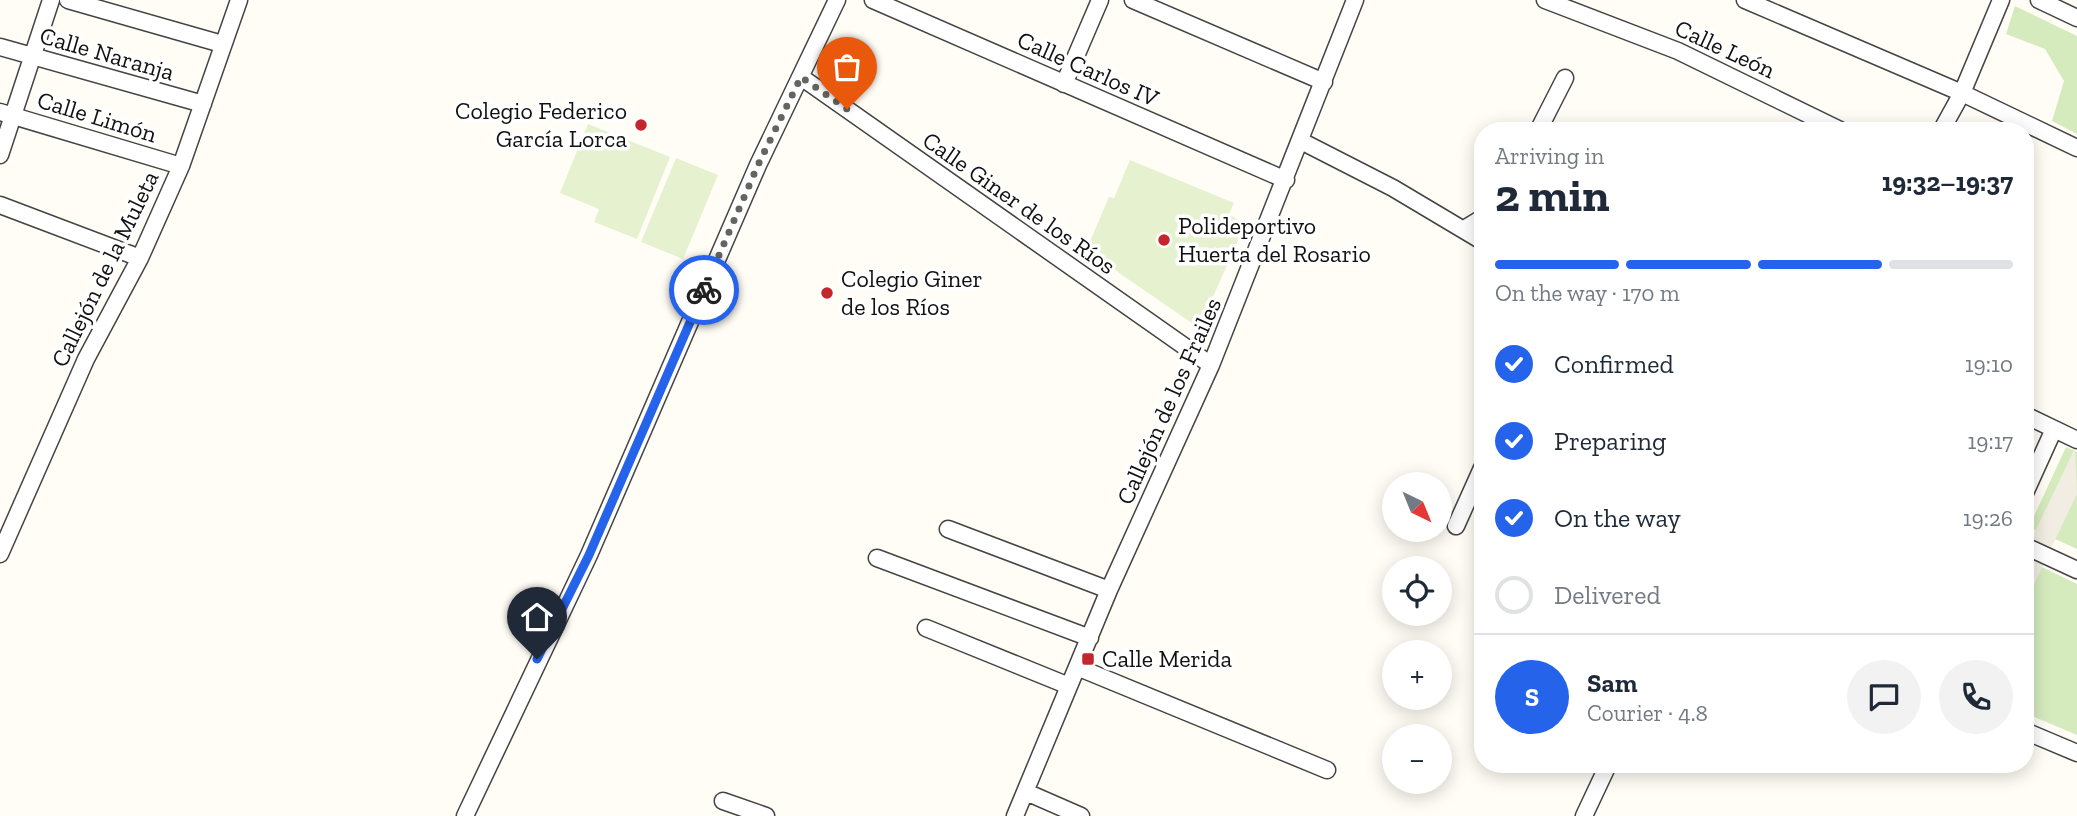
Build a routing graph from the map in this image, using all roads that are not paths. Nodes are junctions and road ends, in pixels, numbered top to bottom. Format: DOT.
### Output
graph roads {
  1 [pos="51,0"];
  2 [pos="68,0"];
  3 [pos="239,0"];
  4 [pos="837,0"];
  5 [pos="873,0"];
  6 [pos="1100,0"];
  7 [pos="1133,0"];
  8 [pos="1355,0"];
  9 [pos="1545,0"];
  10 [pos="1745,0"];
  11 [pos="2039,0"];
  12 [pos="1997,1"];
  13 [pos="2077,18"];
  14 [pos="222,44"];
  15 [pos="0,47"];
  16 [pos="34,57"];
  17 [pos="801,77"];
  18 [pos="1565,78"];
  19 [pos="1324,82"];
  20 [pos="1064,84"];
  21 [pos="1962,93"];
  22 [pos="203,104"];
  23 [pos="8,113"];
  24 [pos="1543,122"];
  25 [pos="1824,122"];
  26 [pos="1946,122"];
  27 [pos="2023,122"];
  28 [pos="2034,127"];
  29 [pos="1301,141"];
  30 [pos="2077,148"];
  31 [pos="0,155"];
  32 [pos="181,166"];
  33 [pos="1286,180"];
  34 [pos="0,205"];
  35 [pos="1474,223"];
  36 [pos="1464,229"];
  37 [pos="1474,236"];
  38 [pos="140,258"];
  39 [pos="1212,365"];
  40 [pos="2034,419"];
  41 [pos="2054,429"];
  42 [pos="2077,440"];
  43 [pos="2034,473"];
  44 [pos="1474,486"];
  45 [pos="1456,526"];
  46 [pos="948,529"];
  47 [pos="2034,550"];
  48 [pos="0,554"];
  49 [pos="877,558"];
  50 [pos="2077,570"];
  51 [pos="1110,590"];
  52 [pos="926,628"];
  53 [pos="1090,638"];
  54 [pos="1077,667"];
  55 [pos="1069,686"];
  56 [pos="2034,735"];
  57 [pos="2077,753"];
  58 [pos="1327,770"];
  59 [pos="1604,773"];
  60 [pos="1026,792"];
  61 [pos="723,801"];
  62 [pos="465,816"];
  63 [pos="766,816"];
  64 [pos="1015,816"];
  65 [pos="1081,816"];
  66 [pos="1584,816"];
  1 -- 16 [label="street"];
  2 -- 14 [label="street"];
  3 -- 14 [label="street, Callejón de la Muleta"];
  4 -- 17 [label="street"];
  5 -- 20 [label="street, Calle Carlos IV"];
  6 -- 20 [label="street"];
  7 -- 19 [label="street"];
  8 -- 19 [label="street, Callejón de los Frailes"];
  9 -- 25 [label="street, Calle León"];
  10 -- 21 [label="street"];
  11 -- 13 [label="street"];
  12 -- 21 [label="street"];
  14 -- 22 [label="street, Callejón de la Muleta"];
  15 -- 16 [label="street, Calle Naranja"];
  16 -- 22 [label="street, Calle Naranja"];
  16 -- 23 [label="street"];
  17 -- 39 [label="street, Calle Giner de los Ríos"];
  17 -- 62 [label="street"];
  18 -- 24 [label="street"];
  19 -- 29 [label="street, Callejón de los Frailes"];
  20 -- 33 [label="street, Calle Carlos IV"];
  21 -- 26 [label="street"];
  21 -- 27 [label="street"];
  22 -- 32 [label="street, Callejón de la Muleta"];
  23 -- 31 [label="street"];
  23 -- 32 [label="street, Calle Limón"];
  28 -- 30 [label="street"];
  29 -- 33 [label="street, Callejón de los Frailes"];
  29 -- 36 [label="street"];
  32 -- 38 [label="street, Callejón de la Muleta"];
  33 -- 39 [label="street, Callejón de los Frailes"];
  34 -- 38 [label="street"];
  35 -- 36 [label="street"];
  36 -- 37 [label="street"];
  38 -- 48 [label="street, Callejón de la Muleta"];
  39 -- 51 [label="street, Callejón de los Frailes"];
  40 -- 41 [label="street"];
  41 -- 42 [label="street"];
  41 -- 43 [label="street"];
  44 -- 45 [label="street"];
  46 -- 51 [label="street"];
  47 -- 50 [label="street"];
  49 -- 53 [label="street"];
  51 -- 53 [label="street, Callejón de los Frailes"];
  52 -- 55 [label="street"];
  53 -- 54 [label="street, Callejón de los Frailes"];
  54 -- 55 [label="street, Callejón de los Frailes"];
  54 -- 58 [label="street"];
  55 -- 60 [label="street, Callejón de los Frailes"];
  56 -- 57 [label="street"];
  59 -- 66 [label="street"];
  60 -- 64 [label="street, Callejón de los Frailes"];
  60 -- 65 [label="street"];
  61 -- 63 [label="street"];
}
